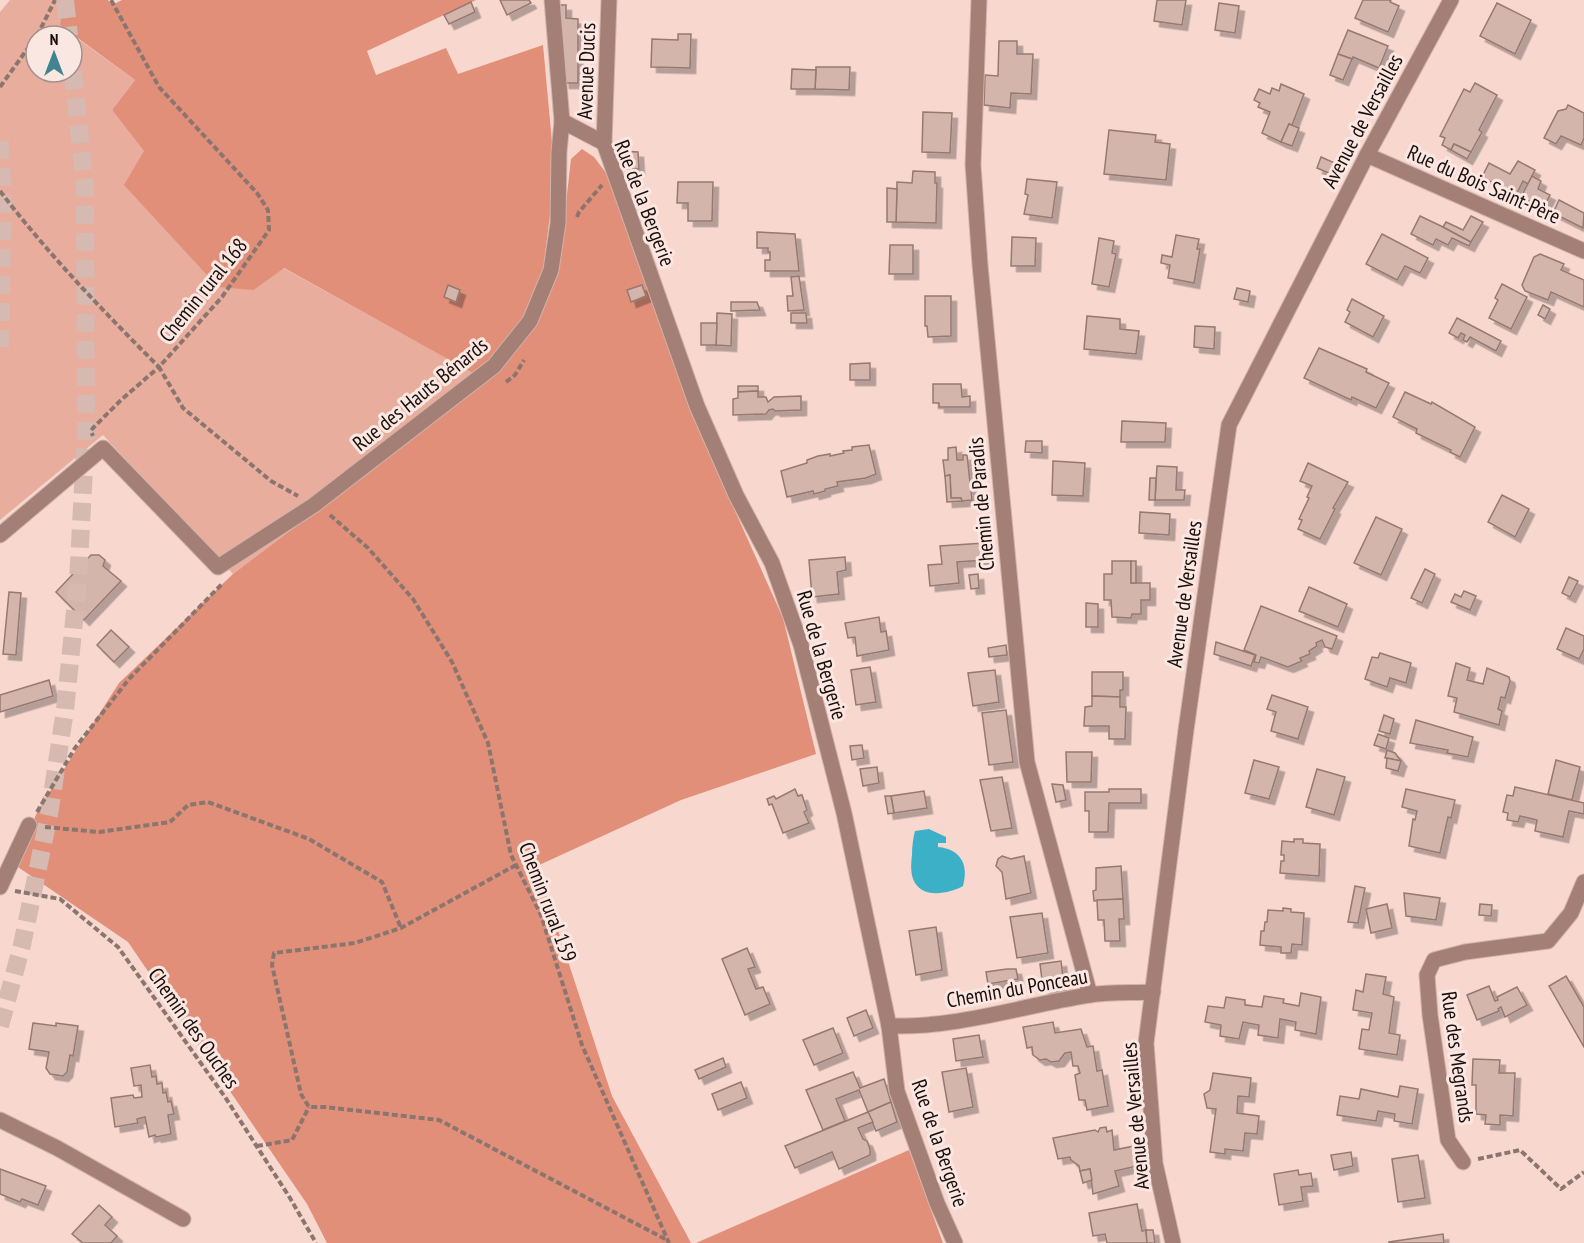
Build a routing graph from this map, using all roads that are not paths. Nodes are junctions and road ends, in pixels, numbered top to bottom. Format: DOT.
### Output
graph roads {
  1 [pos="552,0"];
  2 [pos="609,0"];
  3 [pos="979,0"];
  4 [pos="1450,0"];
  5 [pos="562,121"];
  6 [pos="604,143"];
  7 [pos="1367,155"];
  8 [pos="1584,251"];
  9 [pos="0,535"];
  10 [pos="29,825"];
  11 [pos="1584,882"];
  12 [pos="5,889"];
  13 [pos="1153,992"];
  14 [pos="1090,995"];
  15 [pos="889,1026"];
  16 [pos="0,1120"];
  17 [pos="1463,1162"];
  18 [pos="183,1219"];
  19 [pos="955,1243"];
  20 [pos="1173,1243"];
  1 -- 5 [label="street, Rue des Hauts Bénards"];
  2 -- 6 [label="street, Avenue Ducis"];
  3 -- 14 [label="street, Chemin de Paradis"];
  4 -- 7 [label="street, Avenue de Versailles"];
  5 -- 6 [label="street, Rue de la Bergerie"];
  5 -- 9 [label="street, Rue des Hauts Bénards"];
  6 -- 15 [label="street, Rue de la Bergerie"];
  7 -- 8 [label="street, Rue du Bois Saint-Père"];
  7 -- 13 [label="street, Avenue de Versailles"];
  10 -- 12 [label="street"];
  11 -- 17 [label="street, Rue des Megrands"];
  13 -- 14 [label="street, Chemin du Ponceau"];
  13 -- 20 [label="street, Avenue de Versailles"];
  14 -- 15 [label="street, Chemin du Ponceau"];
  15 -- 19 [label="street, Rue de la Bergerie"];
  16 -- 18 [label="street"];
}
